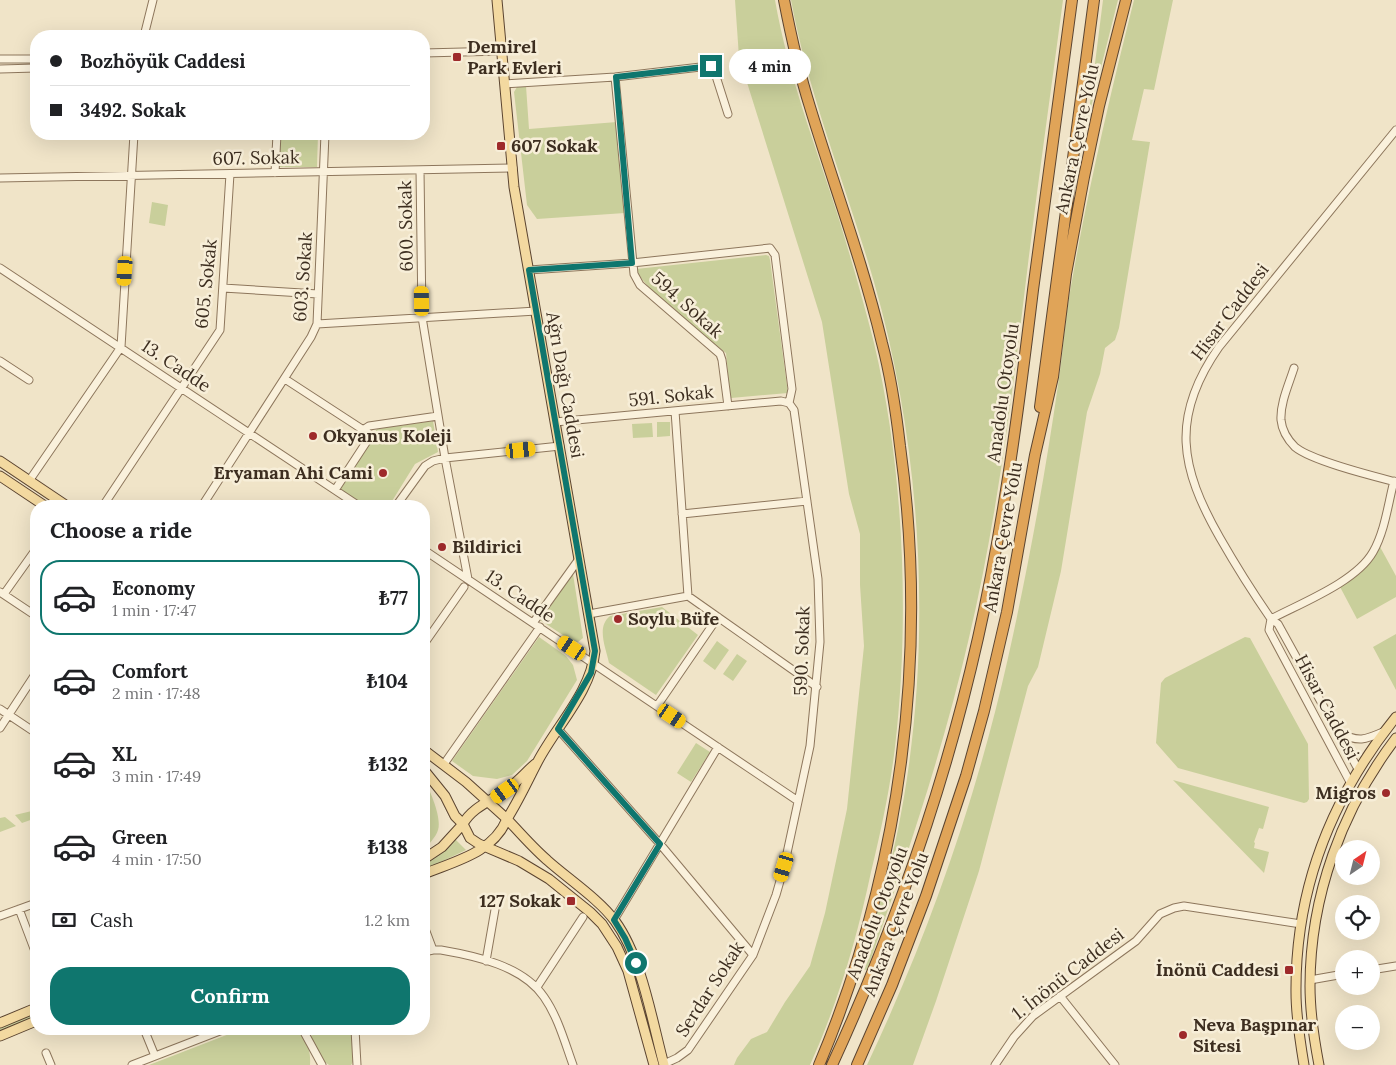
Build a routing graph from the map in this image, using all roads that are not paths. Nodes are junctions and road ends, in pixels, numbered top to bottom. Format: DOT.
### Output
graph roads {
  1 [pos="153,0"];
  2 [pos="497,0"];
  3 [pos="784,0"];
  4 [pos="1072,0"];
  5 [pos="1094,0"];
  6 [pos="1126,0"];
  7 [pos="146,30"];
  8 [pos="502,51"];
  9 [pos="430,53"];
  10 [pos="0,59"];
  11 [pos="30,59"];
  12 [pos="30,68"];
  13 [pos="0,69"];
  14 [pos="616,77"];
  15 [pos="505,84"];
  16 [pos="728,114"];
  17 [pos="1396,130"];
  18 [pos="134,140"];
  19 [pos="277,140"];
  20 [pos="325,140"];
  21 [pos="513,168"];
  22 [pos="420,170"];
  23 [pos="324,172"];
  24 [pos="276,173"];
  25 [pos="230,174"];
  26 [pos="131,176"];
  27 [pos="0,178"];
  28 [pos="632,263"];
  29 [pos="0,268"];
  30 [pos="529,270"];
  31 [pos="223,288"];
  32 [pos="318,294"];
  33 [pos="536,311"];
  34 [pos="422,317"];
  35 [pos="317,324"];
  36 [pos="120,347"];
  37 [pos="0,361"];
  38 [pos="1294,368"];
  39 [pos="285,379"];
  40 [pos="29,380"];
  41 [pos="182,388"];
  42 [pos="789,403"];
  43 [pos="728,406"];
  44 [pos="676,411"];
  45 [pos="438,416"];
  46 [pos="556,422"];
  47 [pos="363,430"];
  48 [pos="250,434"];
  49 [pos="560,446"];
  50 [pos="1035,455"];
  51 [pos="445,458"];
  52 [pos="0,460"];
  53 [pos="0,476"];
  54 [pos="30,481"];
  55 [pos="1395,481"];
  56 [pos="335,490"];
  57 [pos="36,500"];
  58 [pos="58,500"];
  59 [pos="107,500"];
  60 [pos="207,500"];
  61 [pos="350,500"];
  62 [pos="400,500"];
  63 [pos="807,501"];
  64 [pos="682,514"];
  65 [pos="430,554"];
  66 [pos="30,557"];
  67 [pos="579,559"];
  68 [pos="468,579"];
  69 [pos="464,587"];
  70 [pos="2,593"];
  71 [pos="688,596"];
  72 [pos="30,612"];
  73 [pos="589,614"];
  74 [pos="718,617"];
  75 [pos="1271,619"];
  76 [pos="536,625"];
  77 [pos="430,635"];
  78 [pos="594,663"];
  79 [pos="1306,672"];
  80 [pos="1294,678"];
  81 [pos="30,682"];
  82 [pos="816,687"];
  83 [pos="657,706"];
  84 [pos="0,709"];
  85 [pos="8,715"];
  86 [pos="1396,717"];
  87 [pos="0,728"];
  88 [pos="30,729"];
  89 [pos="558,729"];
  90 [pos="1385,731"];
  91 [pos="1338,732"];
  92 [pos="1396,738"];
  93 [pos="718,747"];
  94 [pos="430,754"];
  95 [pos="539,760"];
  96 [pos="444,764"];
  97 [pos="1358,768"];
  98 [pos="1370,776"];
  99 [pos="430,777"];
  100 [pos="1350,782"];
  101 [pos="1362,789"];
  102 [pos="798,801"];
  103 [pos="488,803"];
  104 [pos="507,819"];
  105 [pos="463,824"];
  106 [pos="660,844"];
  107 [pos="486,846"];
  108 [pos="430,855"];
  109 [pos="430,871"];
  110 [pos="497,898"];
  111 [pos="30,905"];
  112 [pos="19,909"];
  113 [pos="0,916"];
  114 [pos="583,917"];
  115 [pos="614,920"];
  116 [pos="1301,924"];
  117 [pos="30,938"];
  118 [pos="430,942"];
  119 [pos="433,950"];
  120 [pos="430,951"];
  121 [pos="753,955"];
  122 [pos="486,960"];
  123 [pos="1396,966"];
  124 [pos="1380,969"];
  125 [pos="1335,976"];
  126 [pos="1310,980"];
  127 [pos="537,987"];
  128 [pos="1060,996"];
  129 [pos="30,1010"];
  130 [pos="0,1022"];
  131 [pos="30,1024"];
  132 [pos="146,1035"];
  133 [pos="209,1035"];
  134 [pos="305,1035"];
  135 [pos="355,1035"];
  136 [pos="0,1036"];
  137 [pos="46,1053"];
  138 [pos="155,1056"];
  139 [pos="51,1065"];
  140 [pos="132,1065"];
  141 [pos="322,1065"];
  142 [pos="357,1065"];
  143 [pos="573,1065"];
  144 [pos="660,1065"];
  145 [pos="819,1065"];
  146 [pos="832,1065"];
  147 [pos="856,1065"];
  148 [pos="995,1065"];
  149 [pos="1115,1065"];
  150 [pos="1304,1065"];
  151 [pos="1318,1065"];
  1 -- 7 [label="street"];
  2 -- 8 [label="main road, Ağrı Dağı Caddesi"];
  3 -- 145 [label="highway, Ankara Çevre Yolu"];
  4 -- 146 [label="highway, Anadolu Otoyolu"];
  5 -- 50 [label="highway"];
  6 -- 50 [label="highway, Ankara Çevre Yolu"];
  8 -- 9 [label="street"];
  8 -- 15 [label="main road, Ağrı Dağı Caddesi"];
  10 -- 11 [label="street"];
  12 -- 13 [label="street"];
  14 -- 15 [label="street"];
  14 -- 16 [label="street"];
  14 -- 28 [label="street, 594. Sokak"];
  15 -- 21 [label="main road, Ağrı Dağı Caddesi"];
  17 -- 75 [label="street, Hisar Caddesi"];
  18 -- 26 [label="street"];
  19 -- 24 [label="street"];
  20 -- 23 [label="street, 603. Sokak"];
  21 -- 22 [label="street, 607. Sokak"];
  21 -- 30 [label="main road, Ağrı Dağı Caddesi"];
  22 -- 23 [label="street, 607. Sokak"];
  22 -- 34 [label="street, 600. Sokak"];
  23 -- 24 [label="street, 607. Sokak"];
  23 -- 32 [label="street, 603. Sokak"];
  24 -- 25 [label="street, 607. Sokak"];
  25 -- 26 [label="street, 607. Sokak"];
  25 -- 31 [label="street, 605. Sokak"];
  26 -- 27 [label="street, 607. Sokak"];
  26 -- 36 [label="street"];
  28 -- 30 [label="street"];
  28 -- 42 [label="street"];
  28 -- 43 [label="street, 594. Sokak"];
  29 -- 36 [label="street, 13. Cadde"];
  30 -- 33 [label="main road, Ağrı Dağı Caddesi"];
  31 -- 32 [label="street"];
  31 -- 41 [label="street, 605. Sokak"];
  32 -- 35 [label="street, 603. Sokak"];
  33 -- 34 [label="street"];
  33 -- 46 [label="main road, Ağrı Dağı Caddesi"];
  34 -- 35 [label="street"];
  34 -- 45 [label="street, 600. Sokak"];
  35 -- 39 [label="street, 603. Sokak"];
  36 -- 41 [label="street, 13. Cadde"];
  36 -- 54 [label="street"];
  37 -- 40 [label="street"];
  38 -- 55 [label="street"];
  39 -- 47 [label="street"];
  39 -- 48 [label="street, 603. Sokak"];
  41 -- 48 [label="street, 13. Cadde"];
  41 -- 59 [label="street, 605. Sokak"];
  42 -- 43 [label="street, 591. Sokak"];
  42 -- 63 [label="street, 590. Sokak"];
  43 -- 44 [label="street, 591. Sokak"];
  44 -- 46 [label="street, 591. Sokak"];
  44 -- 64 [label="street"];
  45 -- 47 [label="street"];
  45 -- 51 [label="street, 600. Sokak"];
  46 -- 49 [label="main road, Ağrı Dağı Caddesi"];
  47 -- 56 [label="street"];
  48 -- 56 [label="street, 13. Cadde"];
  48 -- 60 [label="street, 603. Sokak"];
  49 -- 51 [label="street"];
  49 -- 67 [label="main road, Ağrı Dağı Caddesi"];
  50 -- 147 [label="highway, Ankara Çevre Yolu"];
  51 -- 62 [label="street"];
  51 -- 68 [label="street, 600. Sokak"];
  52 -- 54 [label="main road"];
  53 -- 57 [label="main road"];
  54 -- 58 [label="main road"];
  55 -- 75 [label="street"];
  56 -- 61 [label="street, 13. Cadde"];
  63 -- 64 [label="street"];
  63 -- 82 [label="street, 590. Sokak"];
  64 -- 71 [label="street"];
  65 -- 68 [label="street, 13. Cadde"];
  66 -- 70 [label="street"];
  67 -- 73 [label="main road, Ağrı Dağı Caddesi"];
  67 -- 76 [label="street"];
  68 -- 76 [label="street, 13. Cadde"];
  69 -- 77 [label="street"];
  70 -- 72 [label="street"];
  71 -- 73 [label="street"];
  71 -- 74 [label="street"];
  73 -- 78 [label="main road, Ağrı Dağı Caddesi"];
  74 -- 82 [label="street"];
  74 -- 83 [label="street"];
  75 -- 79 [label="street, Hisar Caddesi"];
  75 -- 80 [label="street, Hisar Caddesi"];
  76 -- 78 [label="street, 13. Cadde"];
  76 -- 96 [label="street"];
  78 -- 83 [label="street, 13. Cadde"];
  78 -- 89 [label="main road, Ağrı Dağı Caddesi"];
  79 -- 80 [label="street"];
  79 -- 91 [label="street, Hisar Caddesi"];
  80 -- 100 [label="street, Hisar Caddesi"];
  81 -- 85 [label="street"];
  82 -- 102 [label="street, 590. Sokak"];
  83 -- 93 [label="street, 13. Cadde"];
  84 -- 85 [label="street"];
  85 -- 87 [label="street"];
  85 -- 88 [label="street"];
  86 -- 90 [label="main road"];
  89 -- 95 [label="main road, Ağrı Dağı Caddesi"];
  89 -- 106 [label="street"];
  90 -- 91 [label="street"];
  90 -- 97 [label="main road"];
  91 -- 97 [label="street, Hisar Caddesi"];
  92 -- 98 [label="main road"];
  93 -- 102 [label="street, 13. Cadde"];
  93 -- 106 [label="street"];
  94 -- 96 [label="main road"];
  95 -- 103 [label="main road, Ağrı Dağı Caddesi"];
  95 -- 104 [label="main road, Ağrı Dağı Caddesi"];
  96 -- 103 [label="main road"];
  97 -- 98 [label="main road"];
  97 -- 100 [label="main road"];
  98 -- 101 [label="main road"];
  99 -- 105 [label="main road"];
  100 -- 101 [label="main road"];
  100 -- 116 [label="main road"];
  101 -- 126 [label="main road"];
  102 -- 121 [label="street, Serdar Sokak"];
  103 -- 104 [label="main road"];
  103 -- 105 [label="main road"];
  104 -- 107 [label="main road"];
  104 -- 115 [label="main road"];
  105 -- 107 [label="main road"];
  105 -- 108 [label="main road"];
  106 -- 115 [label="street"];
  106 -- 121 [label="street"];
  107 -- 109 [label="main road"];
  107 -- 144 [label="main road"];
  110 -- 122 [label="street"];
  111 -- 112 [label="street"];
  112 -- 113 [label="street"];
  112 -- 117 [label="street"];
  114 -- 127 [label="street"];
  115 -- 144 [label="main road"];
  116 -- 128 [label="street, 1. İnönü Caddesi"];
  116 -- 150 [label="main road"];
  118 -- 119 [label="street"];
  119 -- 120 [label="street"];
  119 -- 122 [label="street"];
  121 -- 144 [label="street, Serdar Sokak"];
  122 -- 127 [label="street"];
  123 -- 124 [label="street"];
  125 -- 126 [label="street"];
  126 -- 151 [label="main road"];
  127 -- 143 [label="street"];
  128 -- 148 [label="street, 1. İnönü Caddesi"];
  128 -- 149 [label="street"];
  129 -- 130 [label="main road"];
  131 -- 136 [label="main road"];
  132 -- 138 [label="street"];
  133 -- 138 [label="street"];
  134 -- 141 [label="street"];
  135 -- 142 [label="street"];
  137 -- 139 [label="street"];
  138 -- 140 [label="street"];
}
